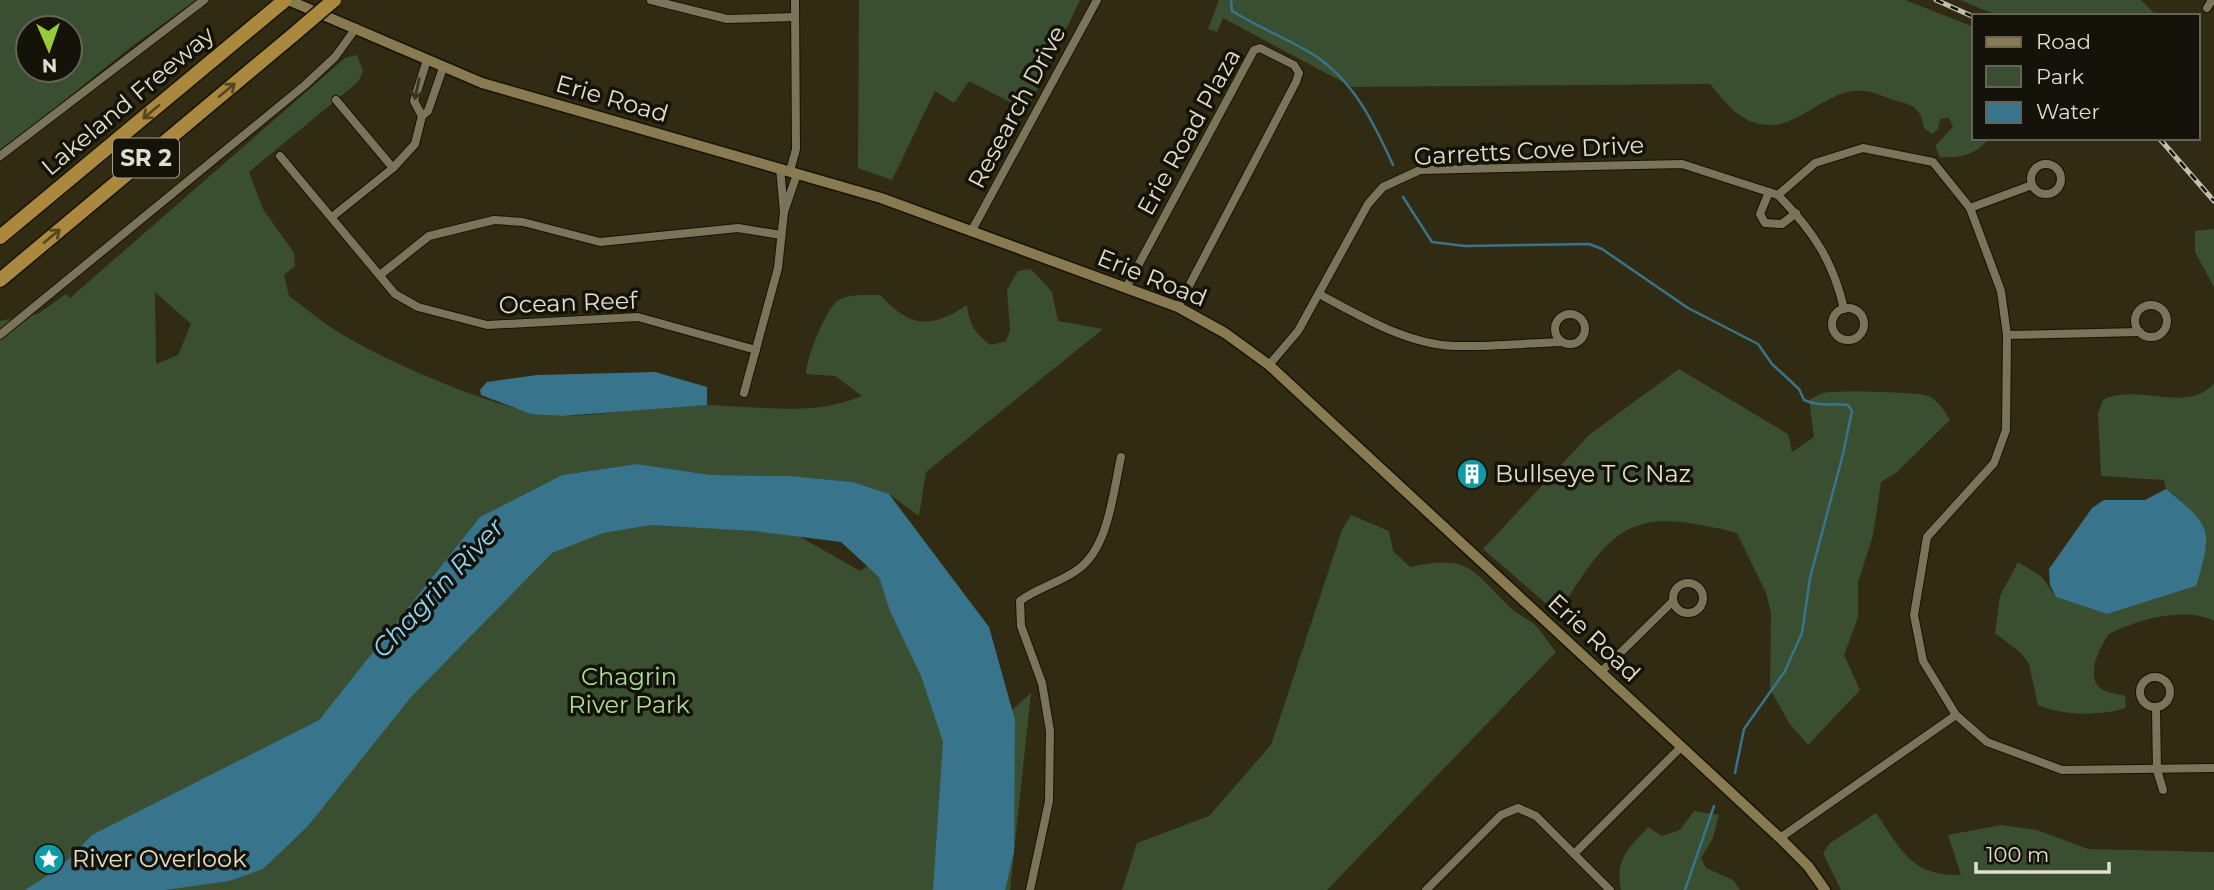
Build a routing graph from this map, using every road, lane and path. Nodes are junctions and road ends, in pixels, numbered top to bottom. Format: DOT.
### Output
graph roads {
  1 [pos="204,0"];
  2 [pos="287,0"];
  3 [pos="334,0"];
  4 [pos="651,0"];
  5 [pos="795,0"];
  6 [pos="1097,0"];
  7 [pos="795,17"];
  8 [pos="356,28"];
  9 [pos="427,60"];
  10 [pos="443,68"];
  11 [pos="336,100"];
  12 [pos="422,116"];
  13 [pos="0,156"];
  14 [pos="280,156"];
  15 [pos="393,168"];
  16 [pos="789,171"];
  17 [pos="2032,185"];
  18 [pos="1774,194"];
  19 [pos="1970,208"];
  20 [pos="784,212"];
  21 [pos="1796,213"];
  22 [pos="332,217"];
  23 [pos="971,232"];
  24 [pos="781,235"];
  25 [pos="0,237"];
  26 [pos="380,275"];
  27 [pos="0,280"];
  28 [pos="1126,288"];
  29 [pos="1319,294"];
  30 [pos="1178,307"];
  31 [pos="1844,309"];
  32 [pos="2140,332"];
  33 [pos="0,335"];
  34 [pos="2007,335"];
  35 [pos="1562,342"];
  36 [pos="756,349"];
  37 [pos="1269,365"];
  38 [pos="744,393"];
  39 [pos="1121,457"];
  40 [pos="1673,601"];
  41 [pos="1601,672"];
  42 [pos="2155,708"];
  43 [pos="1956,715"];
  44 [pos="1681,747"];
  45 [pos="2214,768"];
  46 [pos="2157,770"];
  47 [pos="2164,790"];
  48 [pos="1780,838"];
  49 [pos="1574,854"];
  50 [pos="1030,890"];
  51 [pos="1426,890"];
  52 [pos="1610,890"];
  53 [pos="1825,890"];
  1 -- 13 [label="street"];
  2 -- 8 [label="street, Erie Road"];
  2 -- 25 [label="highway, Lakeland Freeway / SR 2, one-way"];
  27 -- 3 [label="highway, SR 2, one-way, bridge"];
  4 -- 7 [label="street"];
  5 -- 7 [label="street"];
  6 -- 23 [label="street, Research Drive"];
  7 -- 16 [label="street"];
  8 -- 9 [label="street, Erie Road"];
  8 -- 33 [label="street"];
  9 -- 10 [label="street, Erie Road"];
  9 -- 12 [label="street, one-way"];
  10 -- 12 [label="street"];
  10 -- 16 [label="street, Erie Road"];
  11 -- 15 [label="street"];
  12 -- 15 [label="street"];
  14 -- 22 [label="street, Ocean Reef"];
  15 -- 22 [label="street"];
  16 -- 20 [label="street"];
  16 -- 20 [label="street"];
  16 -- 23 [label="street, Erie Road"];
  17 -- 19 [label="street"];
  18 -- 19 [label="street"];
  18 -- 21 [label="street"];
  18 -- 21 [label="street"];
  18 -- 29 [label="street, Garretts Cove Drive"];
  19 -- 34 [label="street"];
  20 -- 24 [label="street"];
  21 -- 31 [label="street"];
  22 -- 26 [label="street, Ocean Reef"];
  23 -- 28 [label="street, Erie Road"];
  24 -- 26 [label="street"];
  24 -- 36 [label="street"];
  26 -- 36 [label="street, Ocean Reef"];
  28 -- 30 [label="street, Erie Road"];
  28 -- 30 [label="street, Erie Road Plaza"];
  29 -- 35 [label="street"];
  29 -- 37 [label="street, Garretts Cove Drive"];
  30 -- 37 [label="street, Erie Road"];
  31 -- 31 [label="street"];
  32 -- 34 [label="street"];
  34 -- 43 [label="street"];
  36 -- 38 [label="street"];
  37 -- 41 [label="street, Erie Road"];
  39 -- 50 [label="street"];
  40 -- 41 [label="street"];
  41 -- 44 [label="street, Erie Road"];
  42 -- 46 [label="street"];
  43 -- 46 [label="street"];
  43 -- 48 [label="street"];
  44 -- 48 [label="street, Erie Road"];
  44 -- 49 [label="street"];
  45 -- 46 [label="street"];
  46 -- 47 [label="street"];
  48 -- 53 [label="street, Erie Road"];
  49 -- 51 [label="street"];
  49 -- 52 [label="street"];
}
